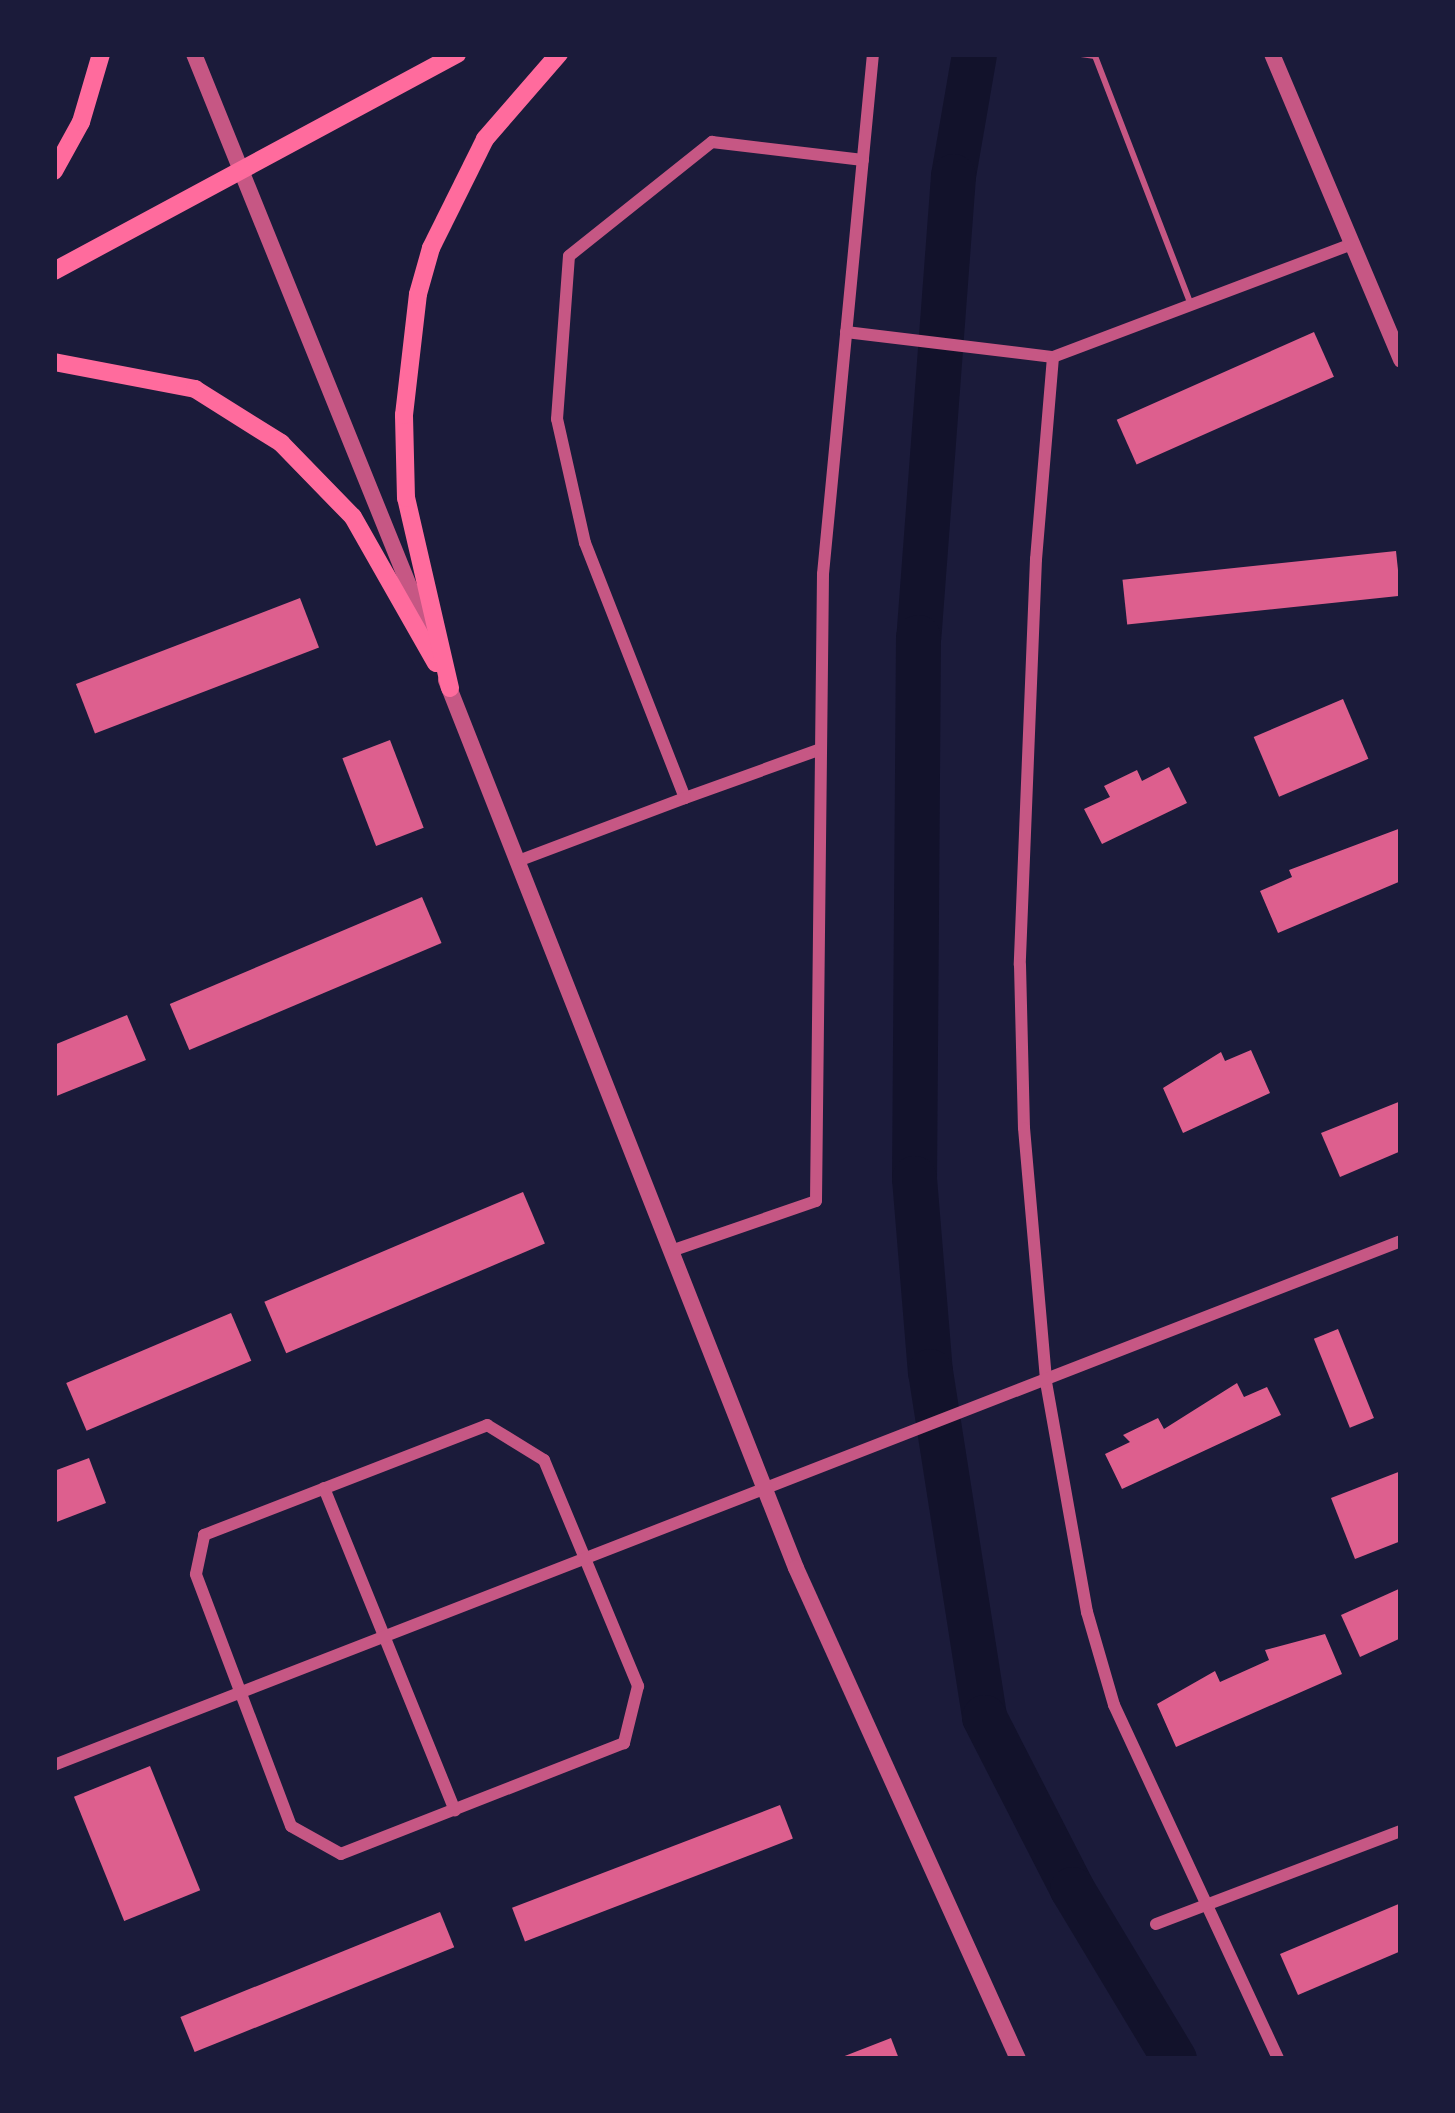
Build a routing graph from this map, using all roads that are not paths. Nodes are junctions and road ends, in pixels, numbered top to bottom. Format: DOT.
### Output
graph roads {
  1 [pos="101,54"];
  2 [pos="194,54"];
  3 [pos="457,54"];
  4 [pos="559,54"];
  5 [pos="873,54"];
  6 [pos="1081,54"];
  7 [pos="1279,57"];
  8 [pos="863,160"];
  9 [pos="246,170"];
  10 [pos="54,171"];
  11 [pos="1352,244"];
  12 [pos="54,271"];
  13 [pos="1191,305"];
  14 [pos="846,332"];
  15 [pos="1052,357"];
  16 [pos="1401,360"];
  17 [pos="54,362"];
  18 [pos="449,688"];
  19 [pos="820,749"];
  20 [pos="685,798"];
  21 [pos="518,861"];
  22 [pos="1401,1241"];
  23 [pos="671,1251"];
  24 [pos="1046,1382"];
  25 [pos="324,1489"];
  26 [pos="766,1493"];
  27 [pos="586,1562"];
  28 [pos="385,1638"];
  29 [pos="241,1694"];
  30 [pos="54,1765"];
  31 [pos="455,1810"];
  32 [pos="1401,1831"];
  33 [pos="1208,1905"];
  34 [pos="1156,1924"];
  35 [pos="1018,2059"];
  36 [pos="1278,2059"];
  1 -- 10 [label="main road"];
  2 -- 9 [label="street"];
  3 -- 9 [label="main road"];
  4 -- 18 [label="main road"];
  5 -- 8 [label="street"];
  6 -- 13 [label="lane"];
  7 -- 11 [label="street"];
  8 -- 14 [label="street"];
  8 -- 20 [label="street"];
  9 -- 12 [label="main road"];
  9 -- 18 [label="street"];
  11 -- 13 [label="street"];
  11 -- 16 [label="street"];
  13 -- 15 [label="street"];
  14 -- 15 [label="street"];
  14 -- 19 [label="street"];
  15 -- 24 [label="street"];
  17 -- 18 [label="main road"];
  18 -- 21 [label="street"];
  19 -- 20 [label="street"];
  19 -- 23 [label="street"];
  20 -- 21 [label="street"];
  21 -- 23 [label="street"];
  22 -- 24 [label="street"];
  23 -- 26 [label="street"];
  24 -- 26 [label="street"];
  24 -- 33 [label="street"];
  25 -- 27 [label="street"];
  25 -- 28 [label="street"];
  25 -- 29 [label="street"];
  26 -- 27 [label="street"];
  26 -- 35 [label="street"];
  27 -- 28 [label="street"];
  27 -- 31 [label="street"];
  28 -- 29 [label="street"];
  28 -- 31 [label="street"];
  29 -- 30 [label="street"];
  29 -- 31 [label="street"];
  32 -- 33 [label="street"];
  33 -- 34 [label="street"];
  33 -- 36 [label="street"];
}
